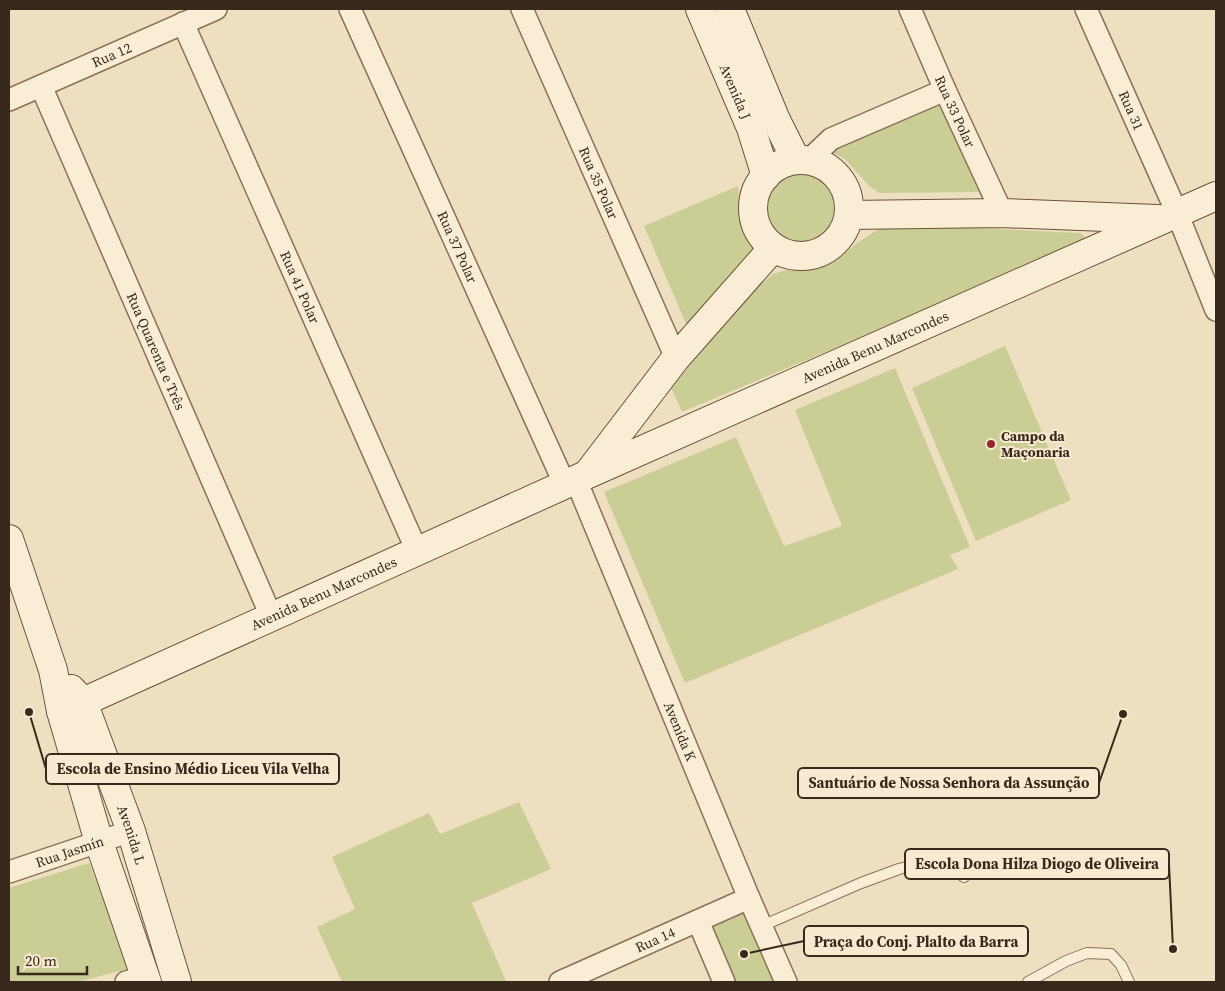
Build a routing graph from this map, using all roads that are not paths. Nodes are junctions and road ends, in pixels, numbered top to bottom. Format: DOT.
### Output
graph roads {
  1 [pos="216,9"];
  2 [pos="350,9"];
  3 [pos="522,9"];
  4 [pos="700,9"];
  5 [pos="730,9"];
  6 [pos="910,9"];
  7 [pos="1086,9"];
  8 [pos="183,23"];
  9 [pos="41,86"];
  10 [pos="945,90"];
  11 [pos="9,100"];
  12 [pos="802,161"];
  13 [pos="766,176"];
  14 [pos="1216,196"];
  15 [pos="1002,214"];
  16 [pos="849,215"];
  17 [pos="1171,216"];
  18 [pos="773,248"];
  19 [pos="1216,310"];
  20 [pos="676,358"];
  21 [pos="576,480"];
  22 [pos="9,539"];
  23 [pos="417,551"];
  24 [pos="271,616"];
  25 [pos="72,706"];
  26 [pos="131,831"];
  27 [pos="99,842"];
  28 [pos="9,872"];
  29 [pos="964,877"];
  30 [pos="749,898"];
  31 [pos="698,921"];
  32 [pos="762,926"];
  33 [pos="139,980"];
  34 [pos="177,982"];
  35 [pos="560,982"];
  36 [pos="724,982"];
  37 [pos="786,982"];
  38 [pos="1028,982"];
  39 [pos="1129,982"];
  1 -- 8 [label="street, Rua 12"];
  2 -- 21 [label="street, Rua 37 Polar"];
  3 -- 20 [label="street, Rua 35 Polar"];
  4 -- 13 [label="street, Avenida J"];
  5 -- 12 [label="street, Avenida J"];
  6 -- 10 [label="street, Rua 33 Polar"];
  7 -- 17 [label="street, Rua 31"];
  8 -- 9 [label="street, Rua 12"];
  8 -- 23 [label="street, Rua 41 Polar"];
  9 -- 11 [label="street, Rua 12"];
  9 -- 24 [label="street, Rua Quarenta e Três"];
  10 -- 12 [label="street"];
  10 -- 15 [label="street, Rua 33 Polar"];
  12 -- 13 [label="street"];
  12 -- 16 [label="street"];
  13 -- 18 [label="street"];
  14 -- 17 [label="street, Avenida Benu Marcondes"];
  15 -- 16 [label="street, Avenida Benu Marcondes"];
  15 -- 17 [label="street, Avenida Benu Marcondes"];
  16 -- 18 [label="street"];
  17 -- 19 [label="street, Rua 31"];
  17 -- 21 [label="street, Avenida Benu Marcondes"];
  18 -- 20 [label="street, Avenida Benu Marcondes"];
  20 -- 21 [label="street, Avenida Benu Marcondes"];
  21 -- 23 [label="street, Avenida Benu Marcondes"];
  21 -- 30 [label="street, Avenida K"];
  22 -- 25 [label="street, Avenida L"];
  23 -- 24 [label="street, Avenida Benu Marcondes"];
  24 -- 25 [label="street, Avenida Benu Marcondes"];
  25 -- 26 [label="street, Avenida L"];
  25 -- 27 [label="street, Avenida L"];
  26 -- 27 [label="street, Rua Jasmín"];
  26 -- 34 [label="street, Avenida L"];
  27 -- 28 [label="street, Rua Jasmín"];
  27 -- 33 [label="street, Avenida L"];
  29 -- 32 [label="lane"];
  30 -- 31 [label="street, Rua 14"];
  30 -- 32 [label="street, Avenida K"];
  31 -- 35 [label="street, Rua 14"];
  31 -- 36 [label="street"];
  32 -- 37 [label="street, Avenida K"];
  38 -- 39 [label="lane"];
}
